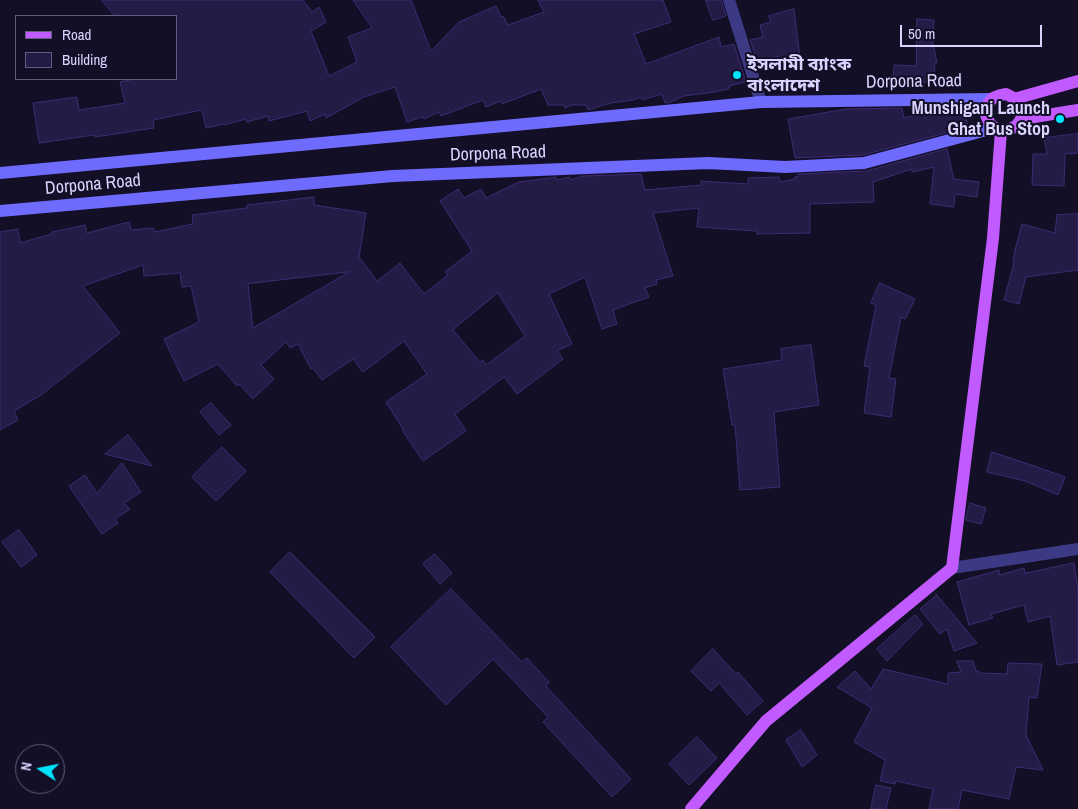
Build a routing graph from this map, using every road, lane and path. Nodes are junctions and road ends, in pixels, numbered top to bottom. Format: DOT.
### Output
graph roads {
  1 [pos="729,0"];
  2 [pos="1078,82"];
  3 [pos="991,99"];
  4 [pos="1014,99"];
  5 [pos="761,102"];
  6 [pos="1078,110"];
  7 [pos="1022,119"];
  8 [pos="998,129"];
  9 [pos="0,173"];
  10 [pos="0,211"];
  11 [pos="1078,549"];
  12 [pos="952,568"];
  13 [pos="691,809"];
  1 -- 5 [label="street"];
  2 -- 4 [label="main road"];
  3 -- 4 [label="main road"];
  3 -- 5 [label="street, Dorpona Road"];
  3 -- 8 [label="main road"];
  4 -- 7 [label="main road"];
  5 -- 9 [label="street, Dorpona Road"];
  6 -- 7 [label="main road"];
  7 -- 8 [label="main road"];
  8 -- 10 [label="street, Dorpona Road"];
  8 -- 12 [label="main road"];
  11 -- 12 [label="street"];
  12 -- 13 [label="main road"];
}
